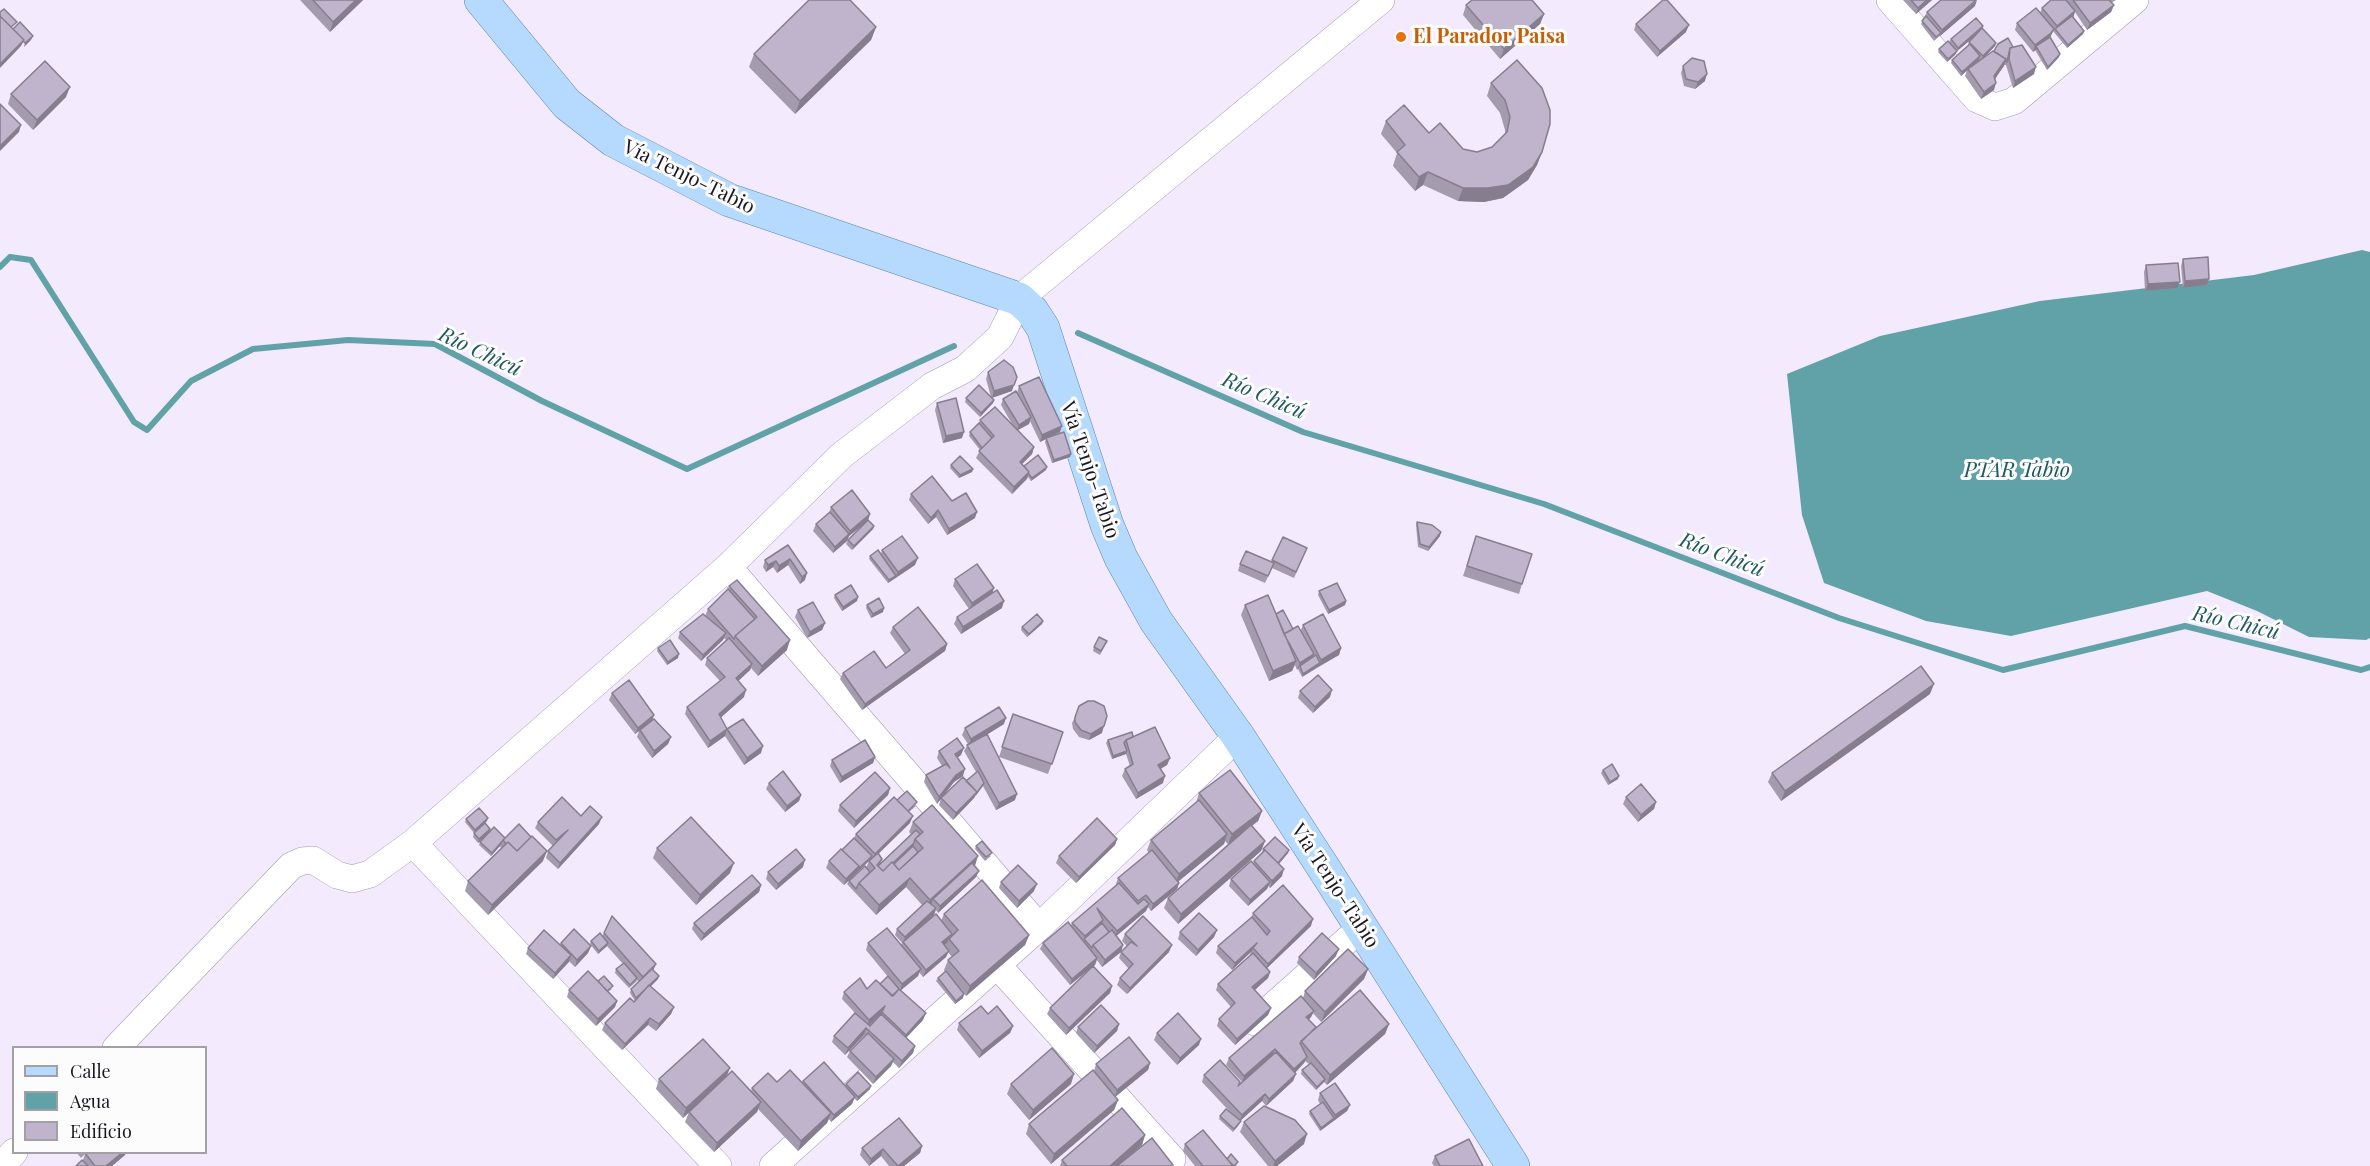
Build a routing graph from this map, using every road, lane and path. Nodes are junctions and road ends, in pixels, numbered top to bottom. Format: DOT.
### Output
graph roads {
  1 [pos="481,0"];
  2 [pos="1381,0"];
  3 [pos="1890,0"];
  4 [pos="2135,0"];
  5 [pos="1019,299"];
  6 [pos="728,567"];
  7 [pos="1238,736"];
  8 [pos="413,843"];
  9 [pos="1039,927"];
  10 [pos="1362,927"];
  11 [pos="996,965"];
  12 [pos="1255,1022"];
  13 [pos="117,1046"];
  14 [pos="13,1154"];
  15 [pos="1172,1159"];
  16 [pos="2,1166"];
  17 [pos="718,1166"];
  18 [pos="772,1166"];
  19 [pos="1513,1166"];
  1 -- 5 [label="main road, Vía Tenjo-Tabio"];
  2 -- 5 [label="street"];
  3 -- 4 [label="street"];
  5 -- 6 [label="street"];
  5 -- 7 [label="main road, Vía Tenjo-Tabio"];
  6 -- 8 [label="street"];
  6 -- 9 [label="street"];
  7 -- 9 [label="street"];
  7 -- 10 [label="main road, Vía Tenjo-Tabio"];
  8 -- 13 [label="street"];
  8 -- 17 [label="street"];
  9 -- 11 [label="street"];
  10 -- 12 [label="street"];
  10 -- 19 [label="main road, Vía Tenjo-Tabio"];
  11 -- 15 [label="street"];
  11 -- 18 [label="street"];
  14 -- 16 [label="street"];
}
